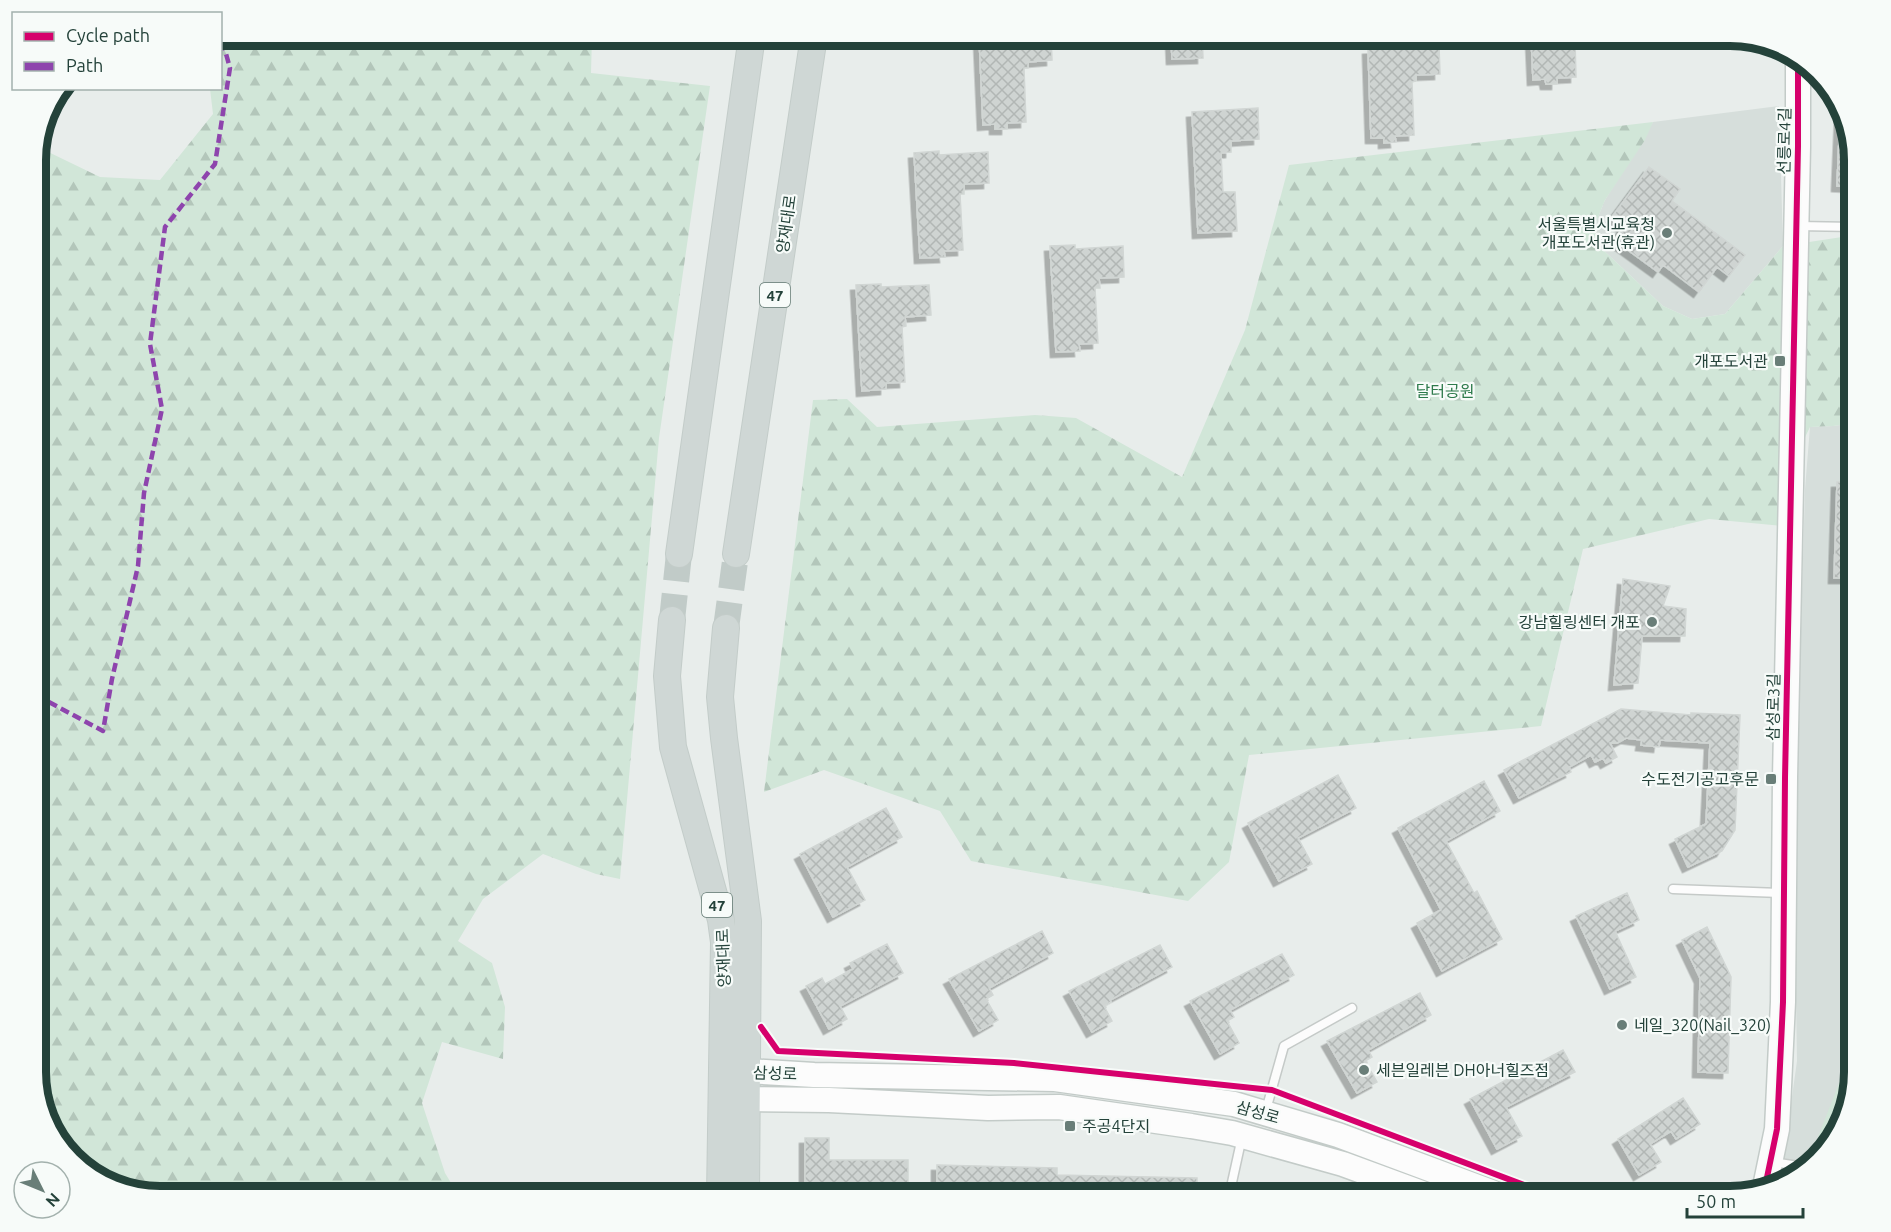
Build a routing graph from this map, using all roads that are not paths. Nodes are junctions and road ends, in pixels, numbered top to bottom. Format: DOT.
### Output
graph roads {
  1 [pos="751,47"];
  2 [pos="812,47"];
  3 [pos="1798,69"];
  4 [pos="1795,226"];
  5 [pos="1844,227"];
  6 [pos="679,554"];
  7 [pos="736,554"];
  8 [pos="672,620"];
  9 [pos="726,628"];
  10 [pos="1673,889"];
  11 [pos="1784,893"];
  12 [pos="1352,1008"];
  13 [pos="747,1071"];
  14 [pos="723,1084"];
  15 [pos="748,1099"];
  16 [pos="1266,1114"];
  17 [pos="1242,1136"];
  18 [pos="1771,1162"];
  19 [pos="1795,1165"];
  20 [pos="1767,1179"];
  21 [pos="720,1186"];
  22 [pos="746,1186"];
  23 [pos="1231,1186"];
  24 [pos="1403,1186"];
  25 [pos="1475,1186"];
  1 -- 6 [label="main road"];
  2 -- 7 [label="main road, 양재대로 / 47"];
  3 -- 4 [label="main road, 선릉로4길"];
  4 -- 5 [label="lane"];
  4 -- 11 [label="main road, 삼성로3길"];
  8 -- 14 [label="main road, 양재대로 / 47"];
  9 -- 13 [label="main road, 양재대로 / 47"];
  10 -- 11 [label="lane"];
  11 -- 18 [label="main road, 삼성로3길"];
  12 -- 16 [label="lane"];
  13 -- 14 [label="main road, 삼성로"];
  13 -- 15 [label="main road, 양재대로 / 47"];
  13 -- 16 [label="main road, 삼성로"];
  14 -- 15 [label="main road, 삼성로"];
  14 -- 21 [label="main road, 양재대로 / 47"];
  15 -- 17 [label="main road, 삼성로"];
  15 -- 22 [label="main road, 양재대로 / 47"];
  16 -- 25 [label="main road, 삼성로"];
  17 -- 23 [label="lane"];
  17 -- 24 [label="main road, 삼성로"];
  18 -- 19 [label="lane"];
  18 -- 20 [label="main road, 삼성로3길"];
}
